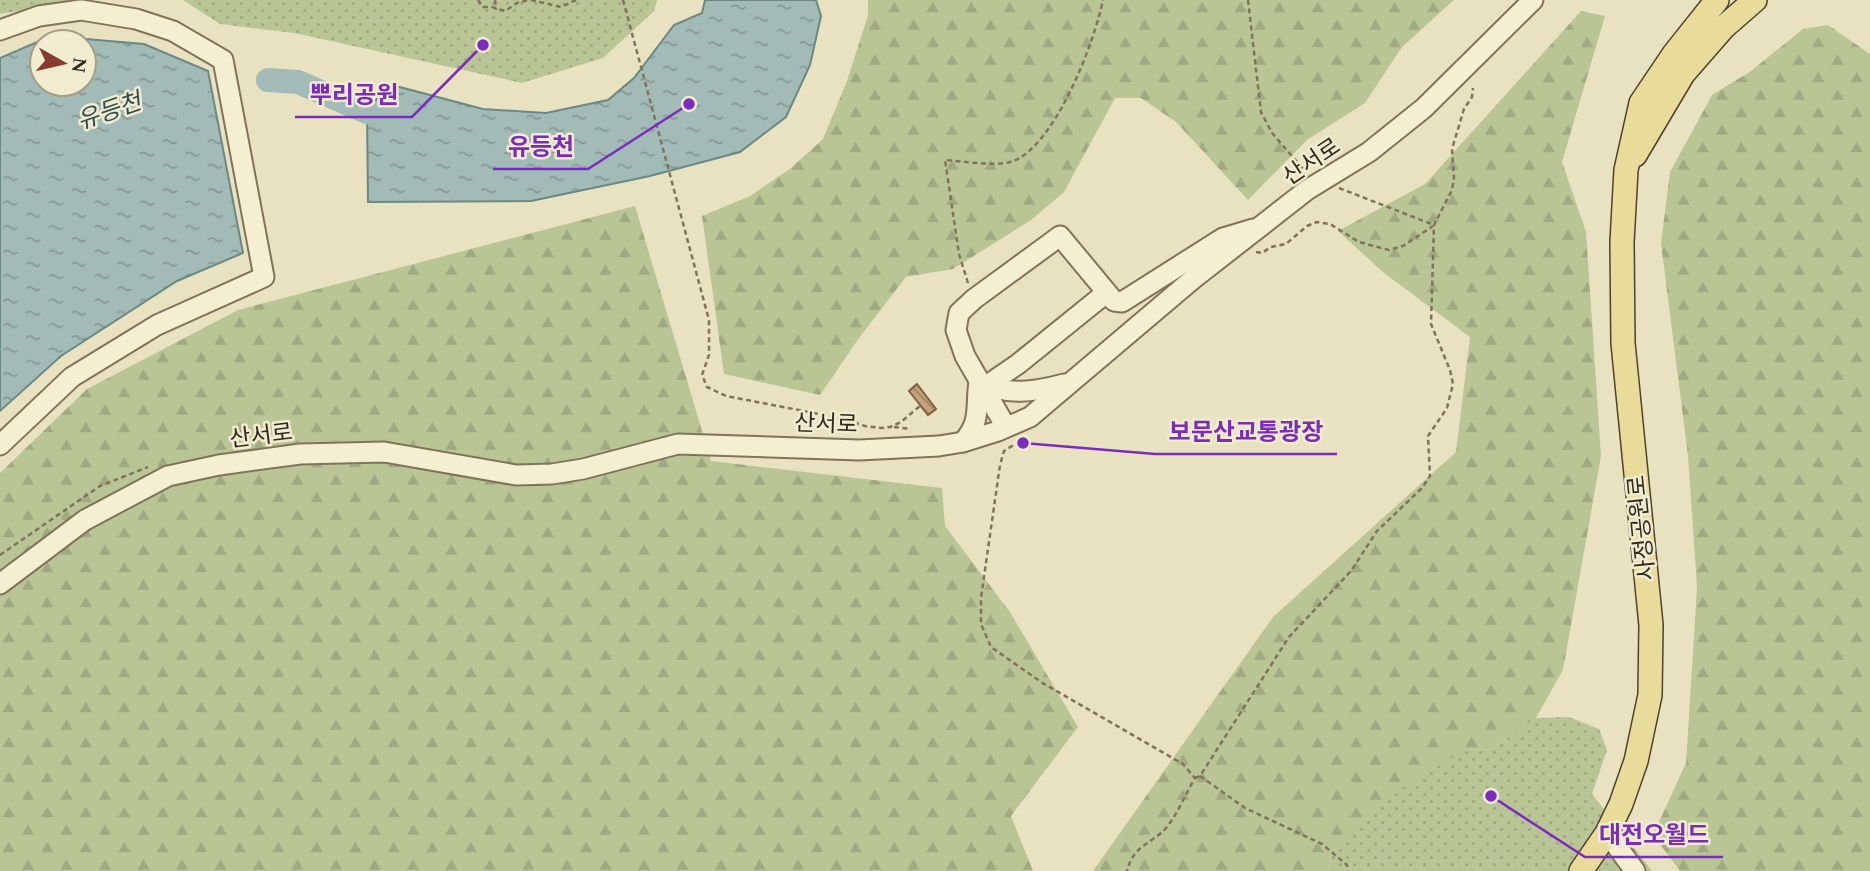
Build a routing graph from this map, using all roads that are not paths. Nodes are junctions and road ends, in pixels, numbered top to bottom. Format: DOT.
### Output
graph roads {
  1 [pos="1533,0"];
  2 [pos="1701,0"];
  3 [pos="1717,0"];
  4 [pos="1735,0"];
  5 [pos="1755,0"];
  6 [pos="0,30"];
  7 [pos="1642,103"];
  8 [pos="1626,170"];
  9 [pos="1264,226"];
  10 [pos="1106,293"];
  11 [pos="1068,383"];
  12 [pos="982,384"];
  13 [pos="1006,427"];
  14 [pos="963,442"];
  15 [pos="0,445"];
  16 [pos="0,584"];
  17 [pos="1606,833"];
  18 [pos="1581,871"];
  19 [pos="1635,871"];
  1 -- 9 [label="street, 산서로"];
  2 -- 7 [label="main road"];
  3 -- 7 [label="main road, 사정공원로"];
  4 -- 8 [label="main road, 사정공원로"];
  5 -- 8 [label="main road"];
  6 -- 15 [label="street"];
  7 -- 8 [label="main road, 사정공원로"];
  8 -- 17 [label="main road, 사정공원로"];
  9 -- 10 [label="street"];
  9 -- 11 [label="street, 산서로"];
  10 -- 12 [label="street"];
  10 -- 12 [label="street"];
  11 -- 12 [label="street"];
  11 -- 13 [label="street, 산서로"];
  12 -- 13 [label="street"];
  12 -- 14 [label="street"];
  13 -- 14 [label="street, 산서로"];
  14 -- 16 [label="street, 산서로"];
  17 -- 18 [label="main road, 사정공원로"];
  17 -- 19 [label="street"];
}
